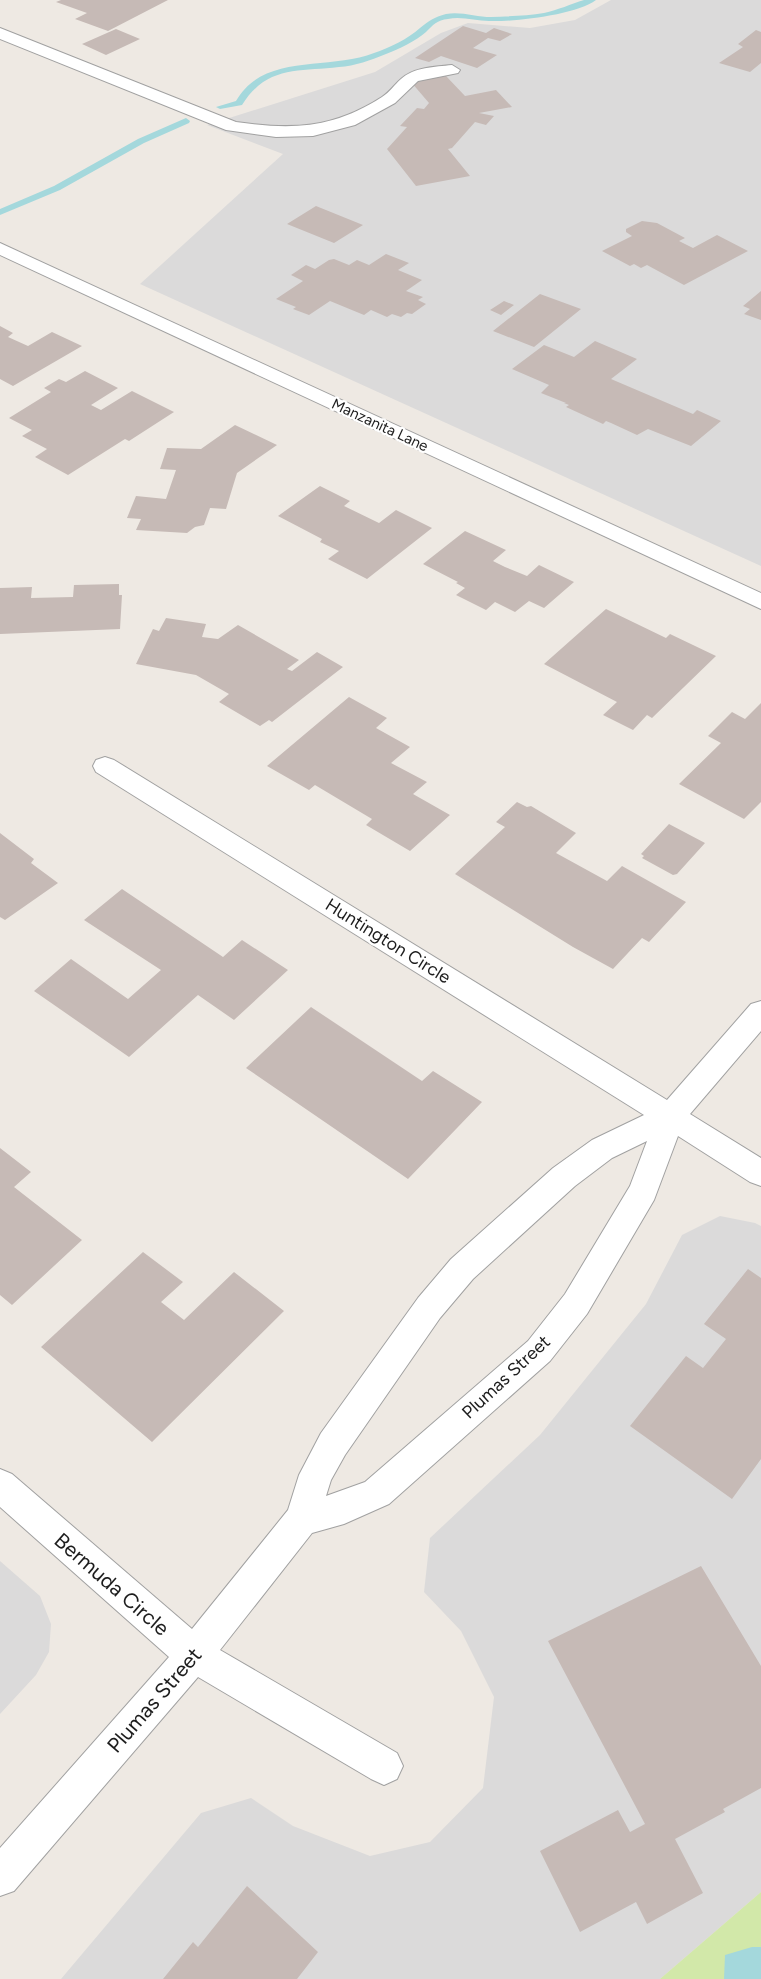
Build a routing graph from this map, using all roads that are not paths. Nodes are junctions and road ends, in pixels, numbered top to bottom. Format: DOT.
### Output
graph roads {
  1 [pos="0,32"];
  2 [pos="452,70"];
  3 [pos="0,248"];
  4 [pos="761,602"];
  5 [pos="105,766"];
  6 [pos="761,1012"];
  7 [pos="671,1116"];
  8 [pos="761,1173"];
  9 [pos="0,1485"];
  10 [pos="302,1519"];
  11 [pos="194,1655"];
  12 [pos="384,1766"];
  13 [pos="0,1877"];
  1 -- 2 [label="street"];
  3 -- 4 [label="street, Manzanita Lane"];
  5 -- 7 [label="street, Huntington Circle"];
  6 -- 7 [label="street, Plumas Street"];
  7 -- 8 [label="street, Huntington Circle"];
  7 -- 10 [label="street, Plumas Street"];
  7 -- 10 [label="street, Plumas Street"];
  9 -- 11 [label="street, Bermuda Circle"];
  10 -- 11 [label="street, Plumas Street"];
  11 -- 12 [label="street, Bermuda Circle"];
  11 -- 13 [label="street, Plumas Street"];
}
